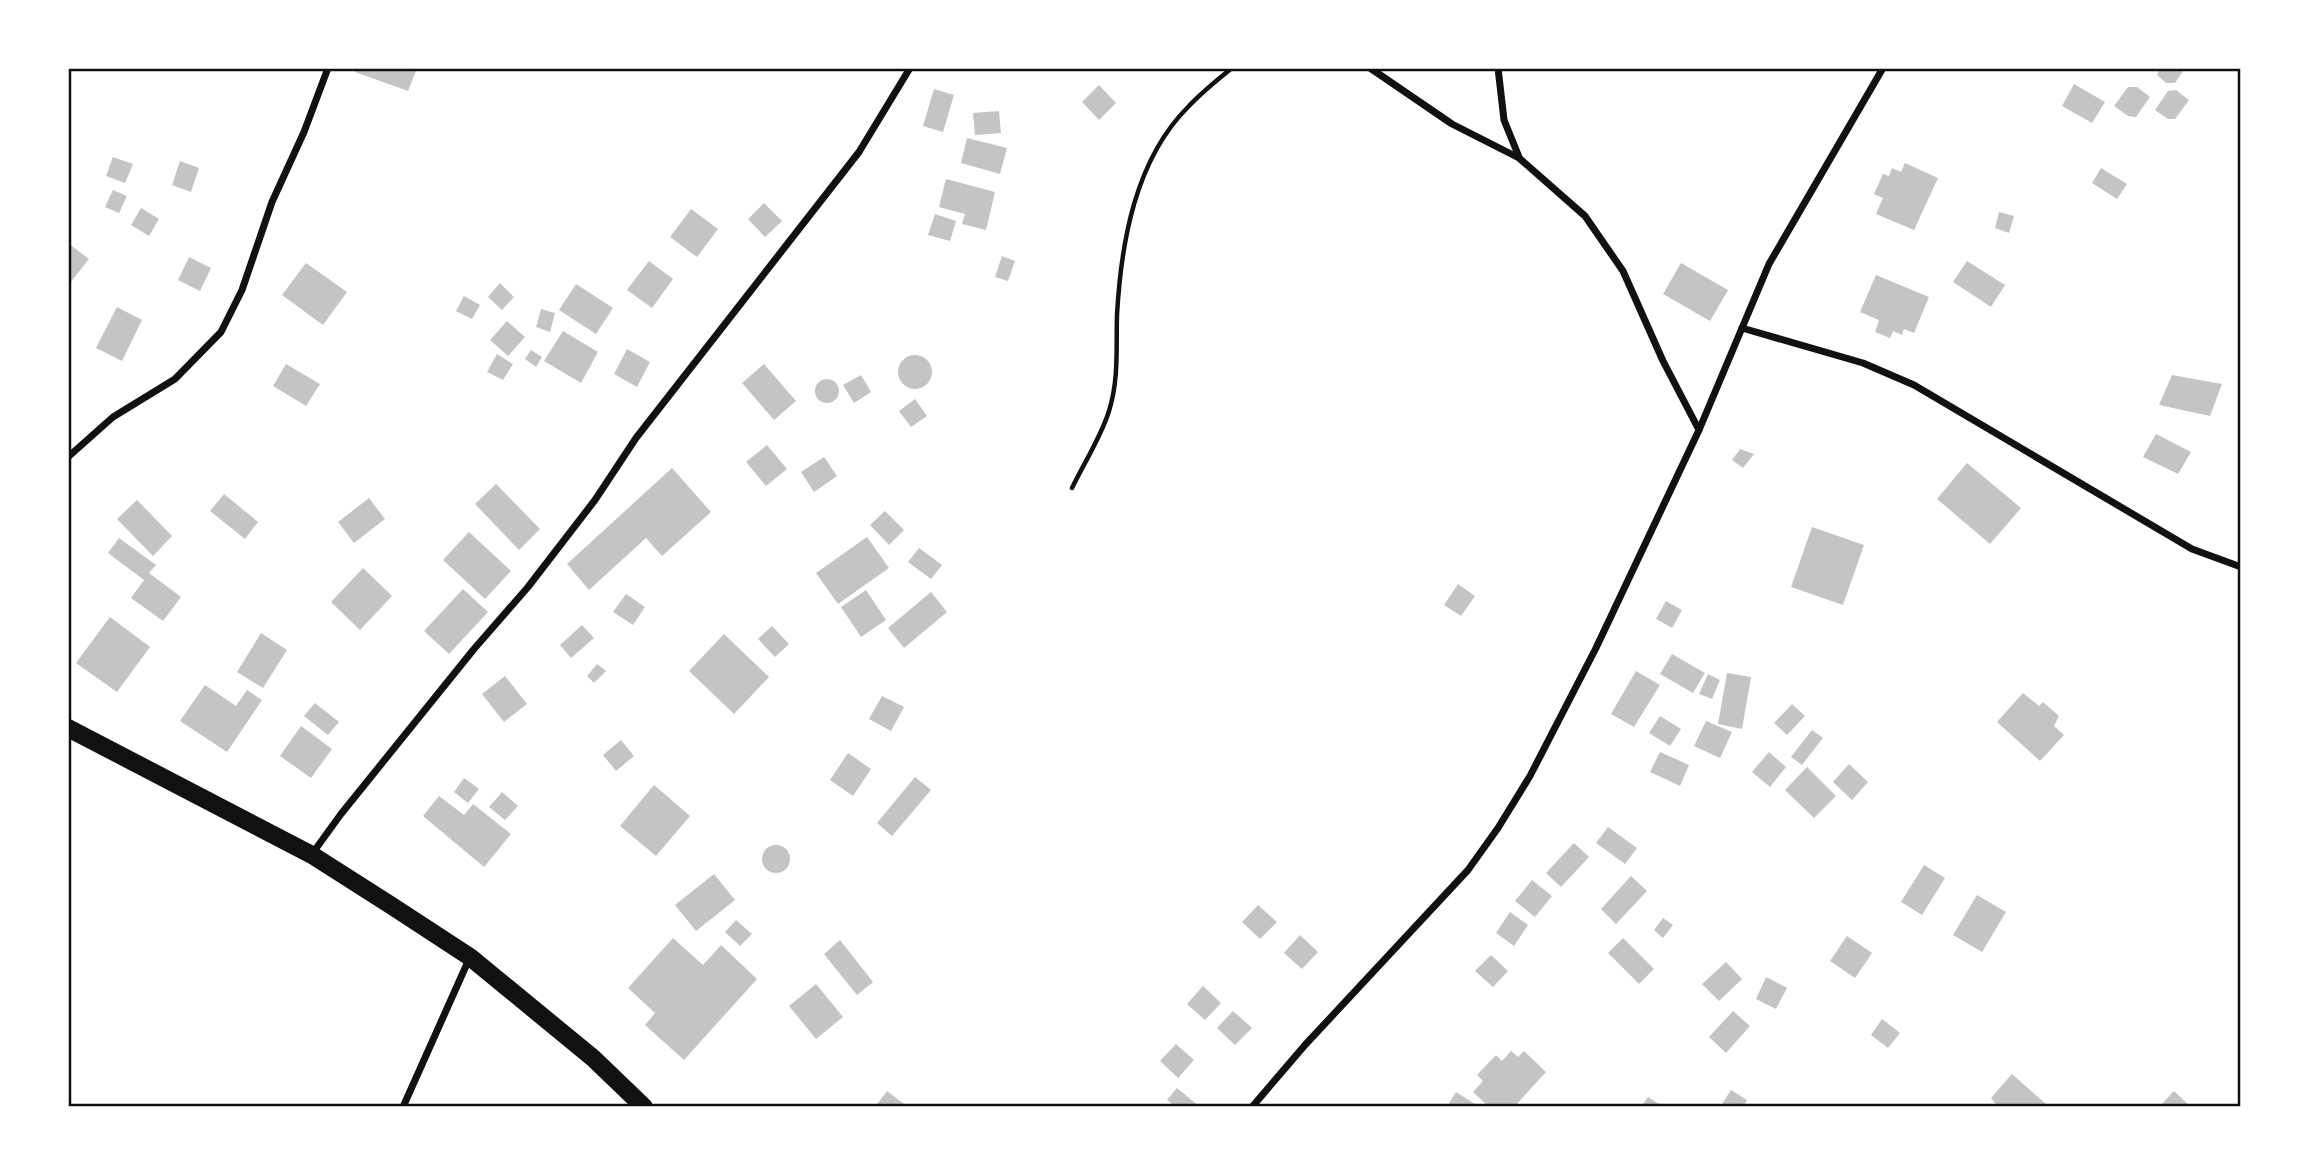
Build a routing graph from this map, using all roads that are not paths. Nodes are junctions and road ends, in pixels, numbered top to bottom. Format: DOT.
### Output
graph roads {
  1 [pos="328,68"];
  2 [pos="910,68"];
  3 [pos="1370,68"];
  4 [pos="1498,68"];
  5 [pos="1882,68"];
  6 [pos="1519,158"];
  7 [pos="1742,328"];
  8 [pos="1699,430"];
  9 [pos="68,457"];
  10 [pos="2241,567"];
  11 [pos="68,728"];
  12 [pos="312,855"];
  13 [pos="470,957"];
  14 [pos="403,1107"];
  15 [pos="644,1107"];
  16 [pos="1252,1107"];
  1 -- 9 [label="street"];
  2 -- 12 [label="street"];
  3 -- 6 [label="street"];
  4 -- 6 [label="street"];
  5 -- 7 [label="street"];
  6 -- 8 [label="street"];
  7 -- 8 [label="street"];
  7 -- 10 [label="street"];
  8 -- 16 [label="street"];
  11 -- 12 [label="main road"];
  12 -- 13 [label="main road"];
  13 -- 14 [label="street"];
  13 -- 15 [label="main road"];
}
